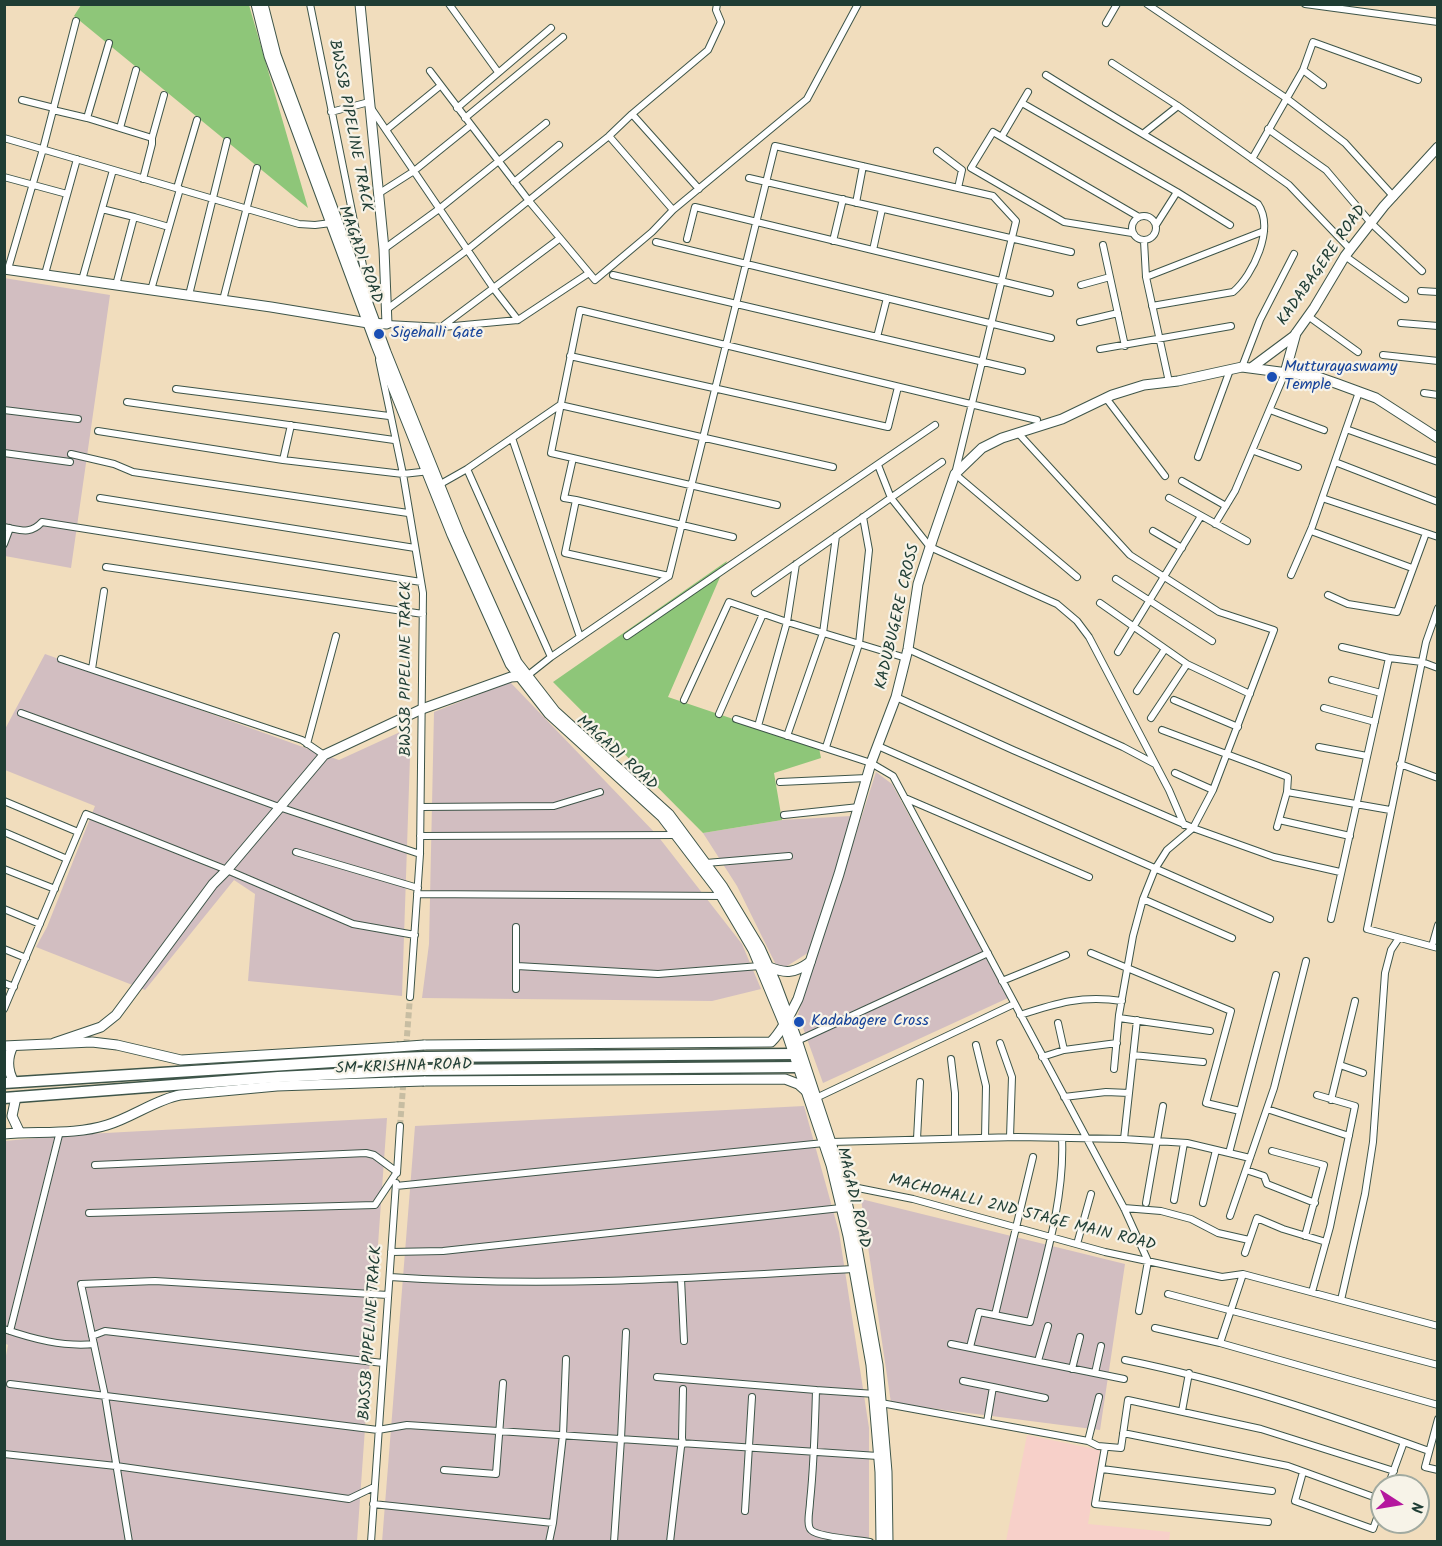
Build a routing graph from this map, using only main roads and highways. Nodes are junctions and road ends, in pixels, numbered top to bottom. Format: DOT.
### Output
graph roads {
  1 [pos="794,1054"];
  2 [pos="799,1067"];
  3 [pos="9,1082"];
  4 [pos="10,1097"];
  1 -- 3 [label="highway, SM KRISHNA ROAD, bridge"];
  2 -- 4 [label="highway, SM KRISHNA ROAD, bridge"];
}
